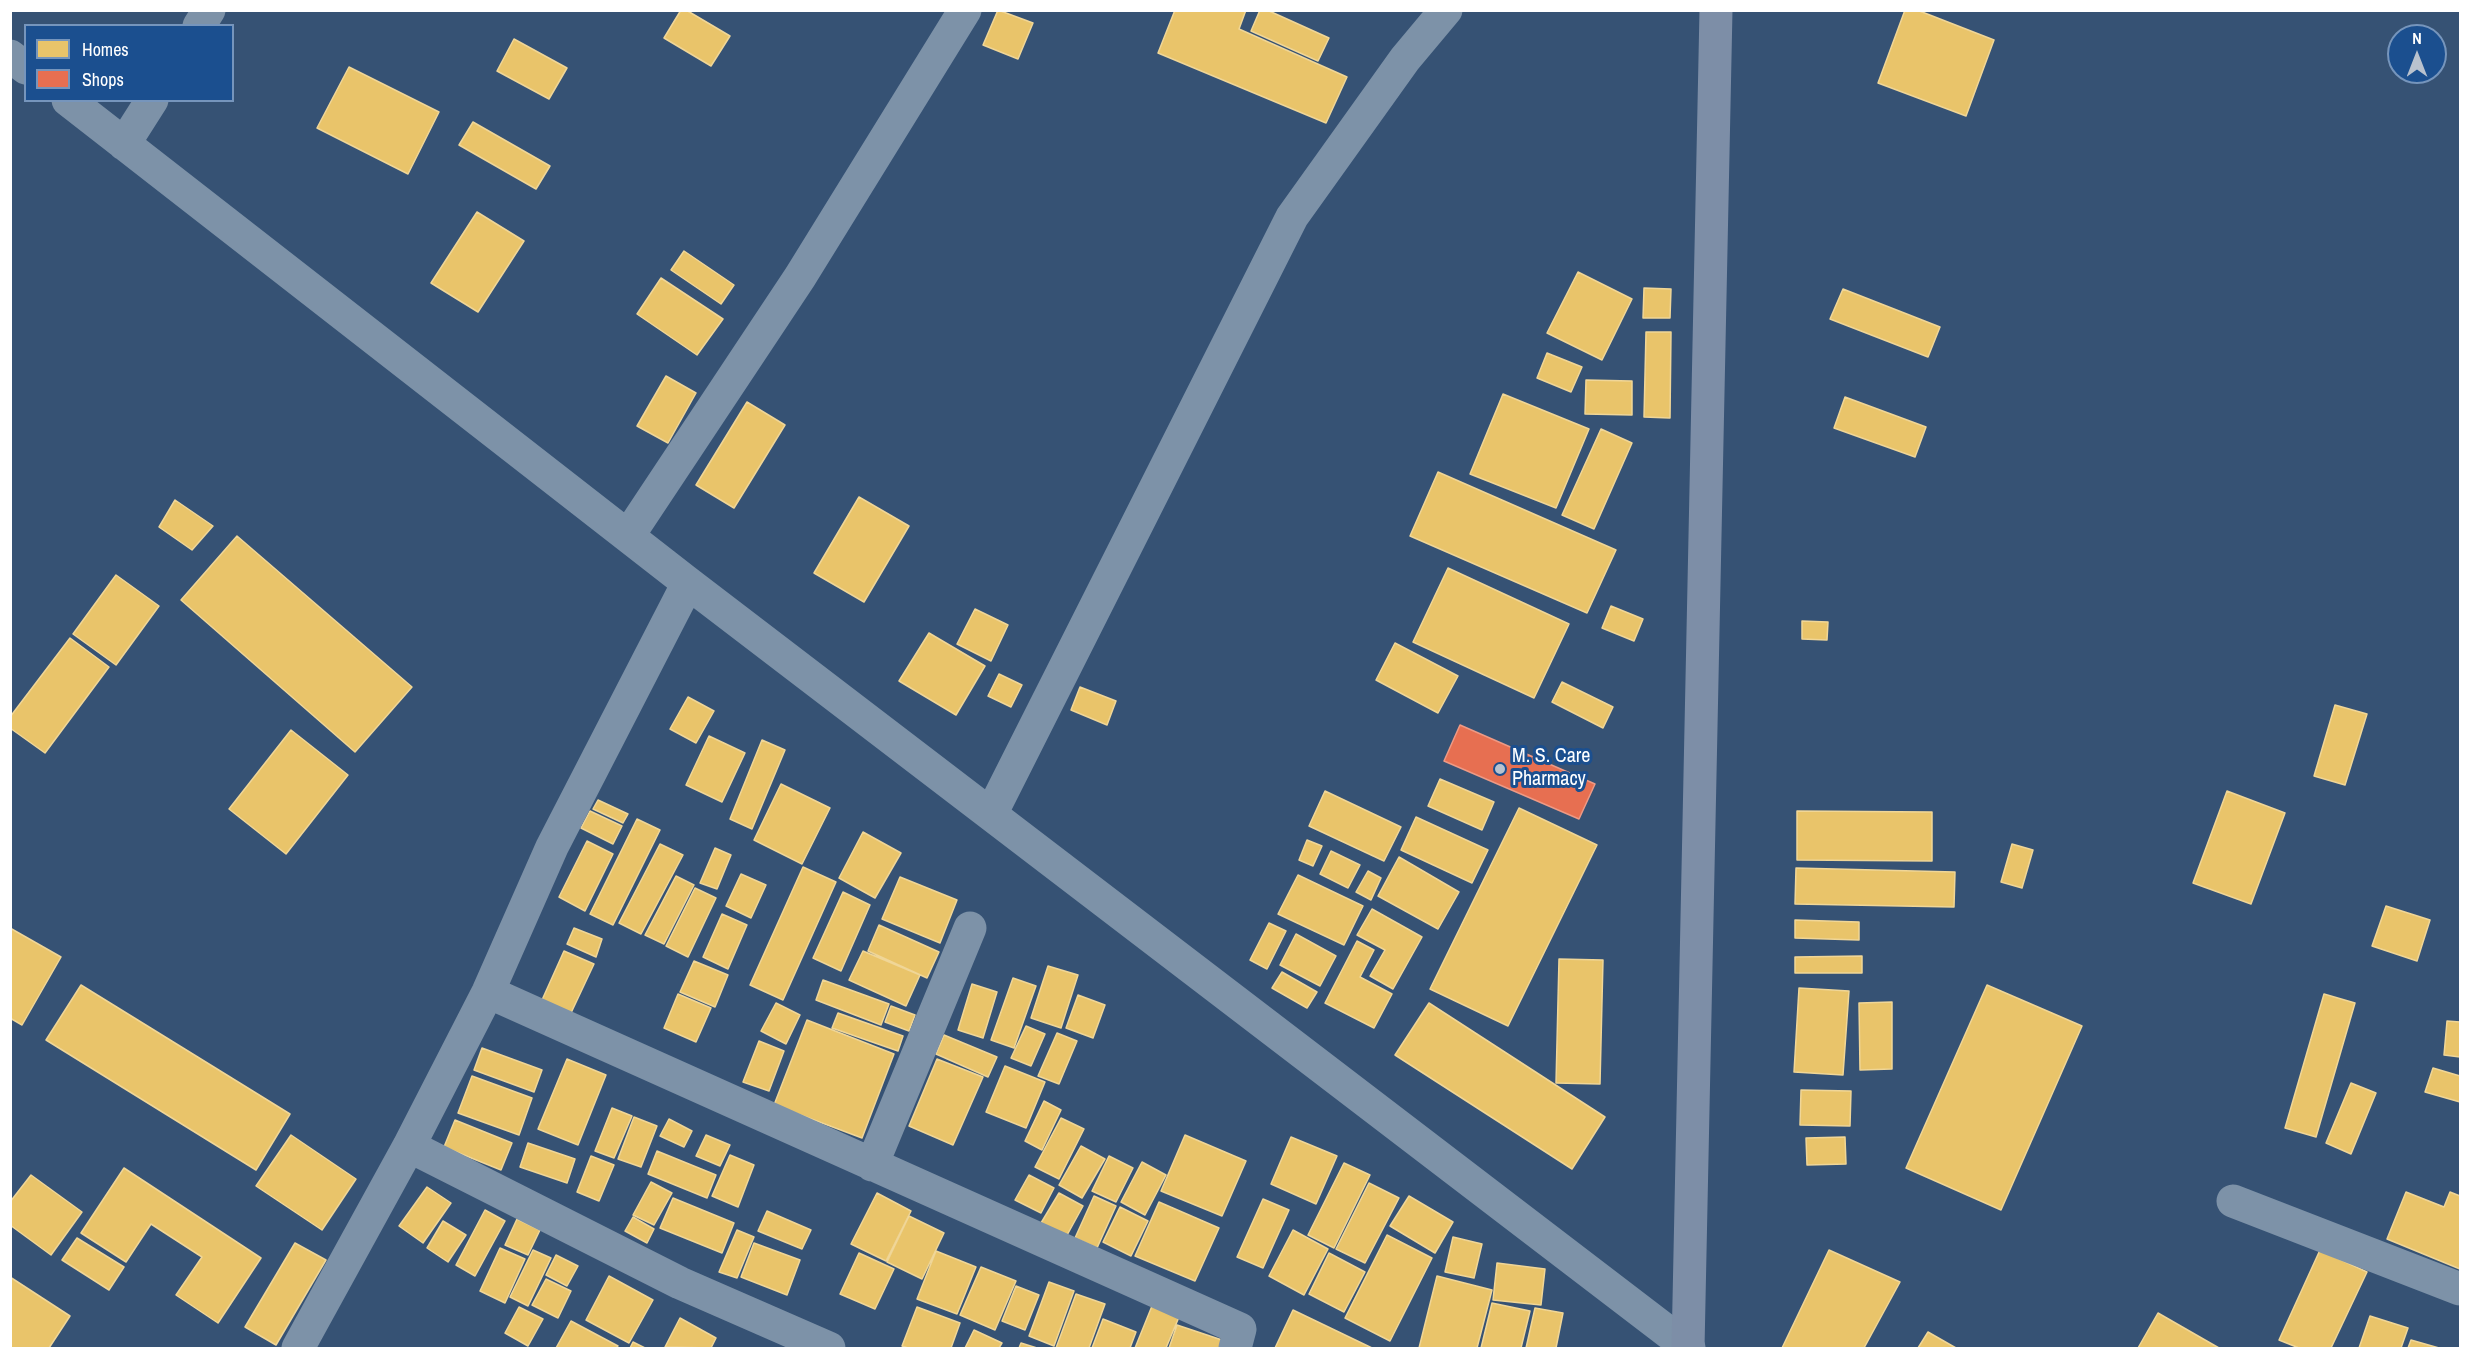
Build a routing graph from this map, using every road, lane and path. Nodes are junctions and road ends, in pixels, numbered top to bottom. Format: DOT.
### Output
graph roads {
  1 [pos="209,10"];
  2 [pos="965,10"];
  3 [pos="1446,10"];
  4 [pos="1716,10"];
  5 [pos="201,24"];
  6 [pos="10,56"];
  7 [pos="24,66"];
  8 [pos="71,102"];
  9 [pos="151,102"];
  10 [pos="124,144"];
  11 [pos="628,536"];
  12 [pos="688,583"];
  13 [pos="991,814"];
  14 [pos="970,928"];
  15 [pos="488,992"];
  16 [pos="409,1146"];
  17 [pos="872,1165"];
  18 [pos="2233,1201"];
  19 [pos="2460,1289"];
  20 [pos="791,1341"];
  21 [pos="298,1348"];
  22 [pos="829,1348"];
  23 [pos="1234,1348"];
  24 [pos="1688,1348"];
  1 -- 5 [label="street"];
  2 -- 11 [label="street"];
  3 -- 13 [label="street"];
  4 -- 24 [label="main road"];
  6 -- 7 [label="street"];
  8 -- 10 [label="street"];
  9 -- 10 [label="street"];
  10 -- 11 [label="street"];
  11 -- 12 [label="street"];
  12 -- 13 [label="street"];
  12 -- 15 [label="street"];
  13 -- 24 [label="street"];
  14 -- 17 [label="street"];
  15 -- 16 [label="street"];
  15 -- 17 [label="street"];
  16 -- 20 [label="street"];
  16 -- 21 [label="street"];
  17 -- 23 [label="street"];
  18 -- 19 [label="street"];
  20 -- 22 [label="street"];
}
